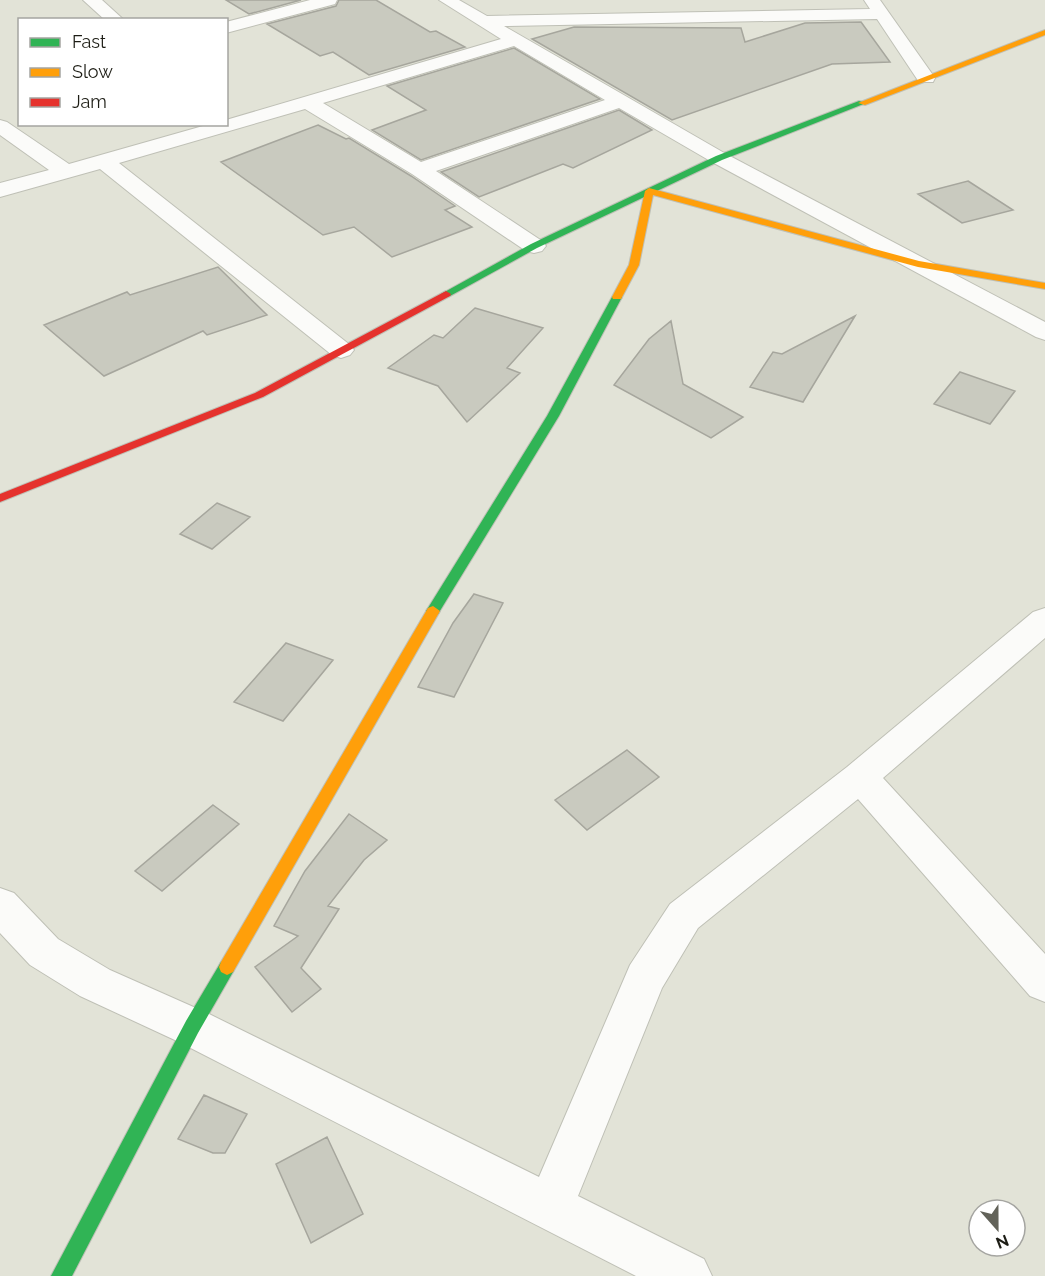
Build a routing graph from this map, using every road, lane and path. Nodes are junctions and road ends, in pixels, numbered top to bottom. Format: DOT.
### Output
graph roads {
  1 [pos="91,0"];
  2 [pos="329,0"];
  3 [pos="447,0"];
  4 [pos="877,7"];
  5 [pos="114,18"];
  6 [pos="483,21"];
  7 [pos="228,27"];
  8 [pos="1045,32"];
  9 [pos="515,40"];
  10 [pos="926,78"];
  11 [pos="306,101"];
  12 [pos="619,102"];
  13 [pos="235,105"];
  14 [pos="252,117"];
  15 [pos="228,124"];
  16 [pos="0,126"];
  17 [pos="222,126"];
  18 [pos="719,158"];
  19 [pos="103,161"];
  20 [pos="419,170"];
  21 [pos="65,171"];
  22 [pos="0,190"];
  23 [pos="650,191"];
  24 [pos="534,246"];
  25 [pos="918,264"];
  26 [pos="1045,286"];
  27 [pos="1045,332"];
  28 [pos="341,350"];
  29 [pos="0,498"];
  30 [pos="1045,620"];
  31 [pos="860,777"];
  32 [pos="0,905"];
  33 [pos="1045,983"];
  34 [pos="192,1027"];
  35 [pos="550,1208"];
  36 [pos="61,1276"];
  37 [pos="687,1276"];
  1 -- 5 [label="street"];
  2 -- 7 [label="street"];
  3 -- 6 [label="street"];
  4 -- 6 [label="street"];
  4 -- 10 [label="street"];
  6 -- 9 [label="street"];
  8 -- 10 [label="street"];
  9 -- 11 [label="street"];
  9 -- 12 [label="street"];
  10 -- 18 [label="street"];
  11 -- 14 [label="street"];
  11 -- 20 [label="street"];
  12 -- 18 [label="street"];
  12 -- 20 [label="street"];
  13 -- 14 [label="street"];
  14 -- 15 [label="street"];
  16 -- 21 [label="street"];
  17 -- 19 [label="street"];
  18 -- 23 [label="street"];
  18 -- 25 [label="street"];
  19 -- 21 [label="street"];
  19 -- 28 [label="street"];
  20 -- 24 [label="street"];
  21 -- 22 [label="street"];
  23 -- 24 [label="street"];
  23 -- 25 [label="street"];
  23 -- 34 [label="street"];
  24 -- 28 [label="street"];
  25 -- 26 [label="street"];
  25 -- 27 [label="street"];
  28 -- 29 [label="street"];
  30 -- 31 [label="street"];
  31 -- 33 [label="street"];
  31 -- 35 [label="street"];
  32 -- 34 [label="street"];
  34 -- 35 [label="street"];
  34 -- 36 [label="street"];
  35 -- 37 [label="street"];
}
